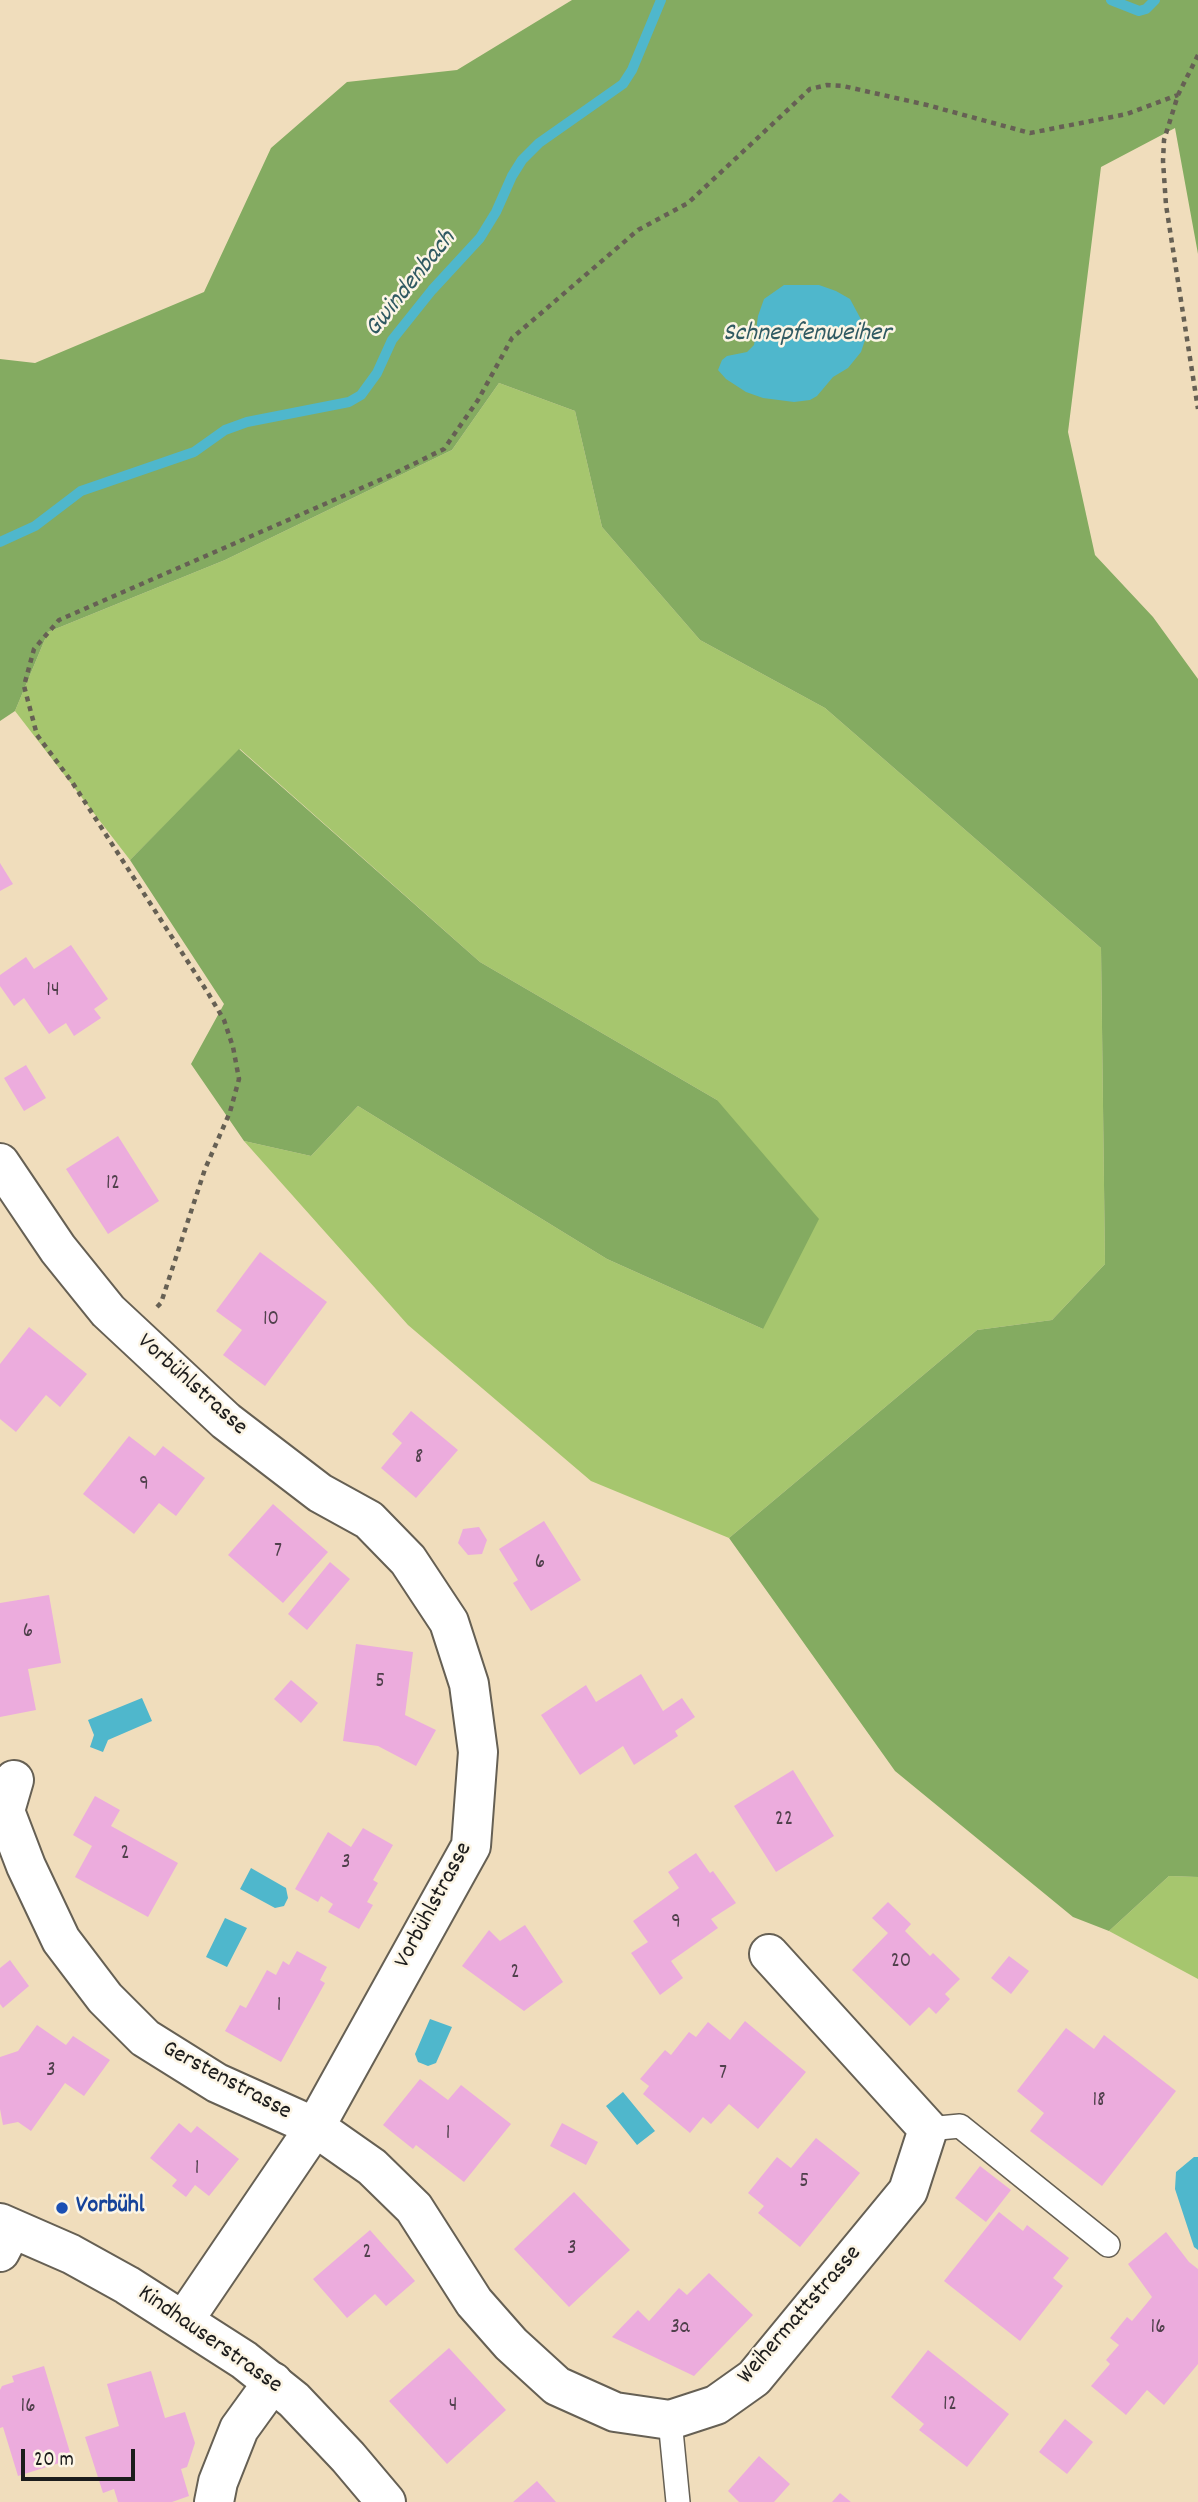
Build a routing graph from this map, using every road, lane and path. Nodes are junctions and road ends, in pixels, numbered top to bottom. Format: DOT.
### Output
graph roads {
  1 [pos="1198,55"];
  2 [pos="1178,95"];
  3 [pos="1198,409"];
  4 [pos="0,1163"];
  5 [pos="134,1335"];
  6 [pos="14,1780"];
  7 [pos="769,1954"];
  8 [pos="315,2127"];
  9 [pos="928,2129"];
  10 [pos="4,2235"];
  11 [pos="1108,2245"];
  12 [pos="184,2320"];
  13 [pos="273,2382"];
  14 [pos="670,2420"];
  15 [pos="214,2502"];
  16 [pos="386,2502"];
  17 [pos="678,2502"];
  1 -- 2 [label="path"];
  2 -- 3 [label="path"];
  2 -- 5 [label="path"];
  4 -- 5 [label="street, Vorbühlstrasse"];
  5 -- 8 [label="street, Vorbühlstrasse"];
  6 -- 8 [label="street, Gerstenstrasse"];
  7 -- 9 [label="street"];
  8 -- 12 [label="street, Vorbühlstrasse"];
  8 -- 14 [label="street, Weihermattstrasse"];
  9 -- 11 [label="lane"];
  9 -- 14 [label="street, Weihermattstrasse"];
  10 -- 12 [label="street, Kindhauserstrasse"];
  12 -- 13 [label="street, Kindhauserstrasse"];
  13 -- 15 [label="street"];
  13 -- 16 [label="street, Kindhauserstrasse"];
  14 -- 17 [label="lane"];
}
